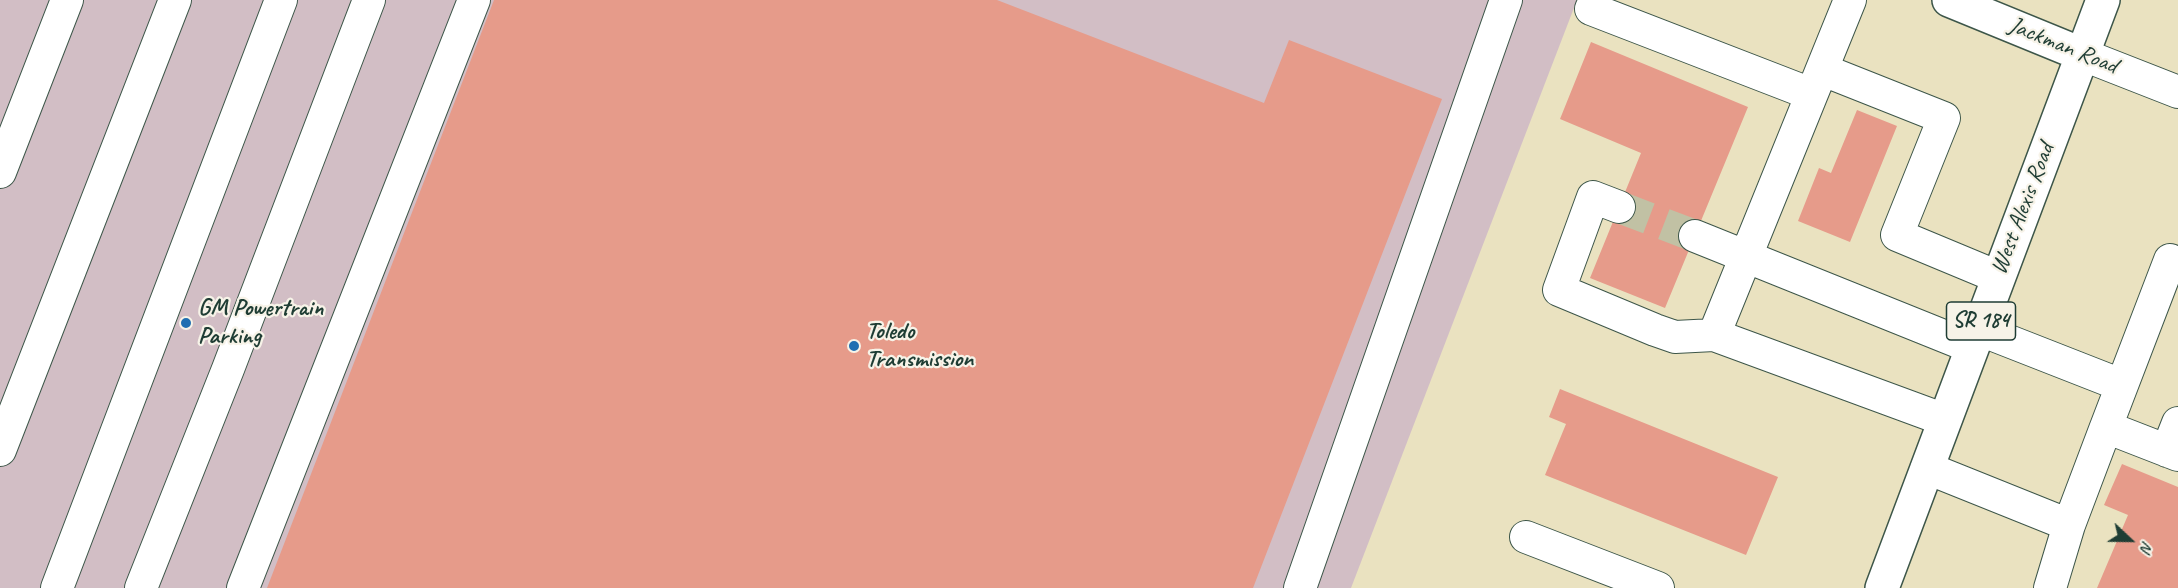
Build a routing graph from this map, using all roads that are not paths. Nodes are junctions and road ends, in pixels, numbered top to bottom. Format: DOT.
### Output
graph roads {
  1 [pos="67,0"];
  2 [pos="175,0"];
  3 [pos="281,0"];
  4 [pos="369,0"];
  5 [pos="474,0"];
  6 [pos="1506,0"];
  7 [pos="1595,0"];
  8 [pos="1850,0"];
  9 [pos="1949,0"];
  10 [pos="2103,0"];
  11 [pos="2081,54"];
  12 [pos="1817,82"];
  13 [pos="2178,92"];
  14 [pos="0,172"];
  15 [pos="1619,207"];
  16 [pos="1695,236"];
  17 [pos="1746,257"];
  18 [pos="2178,263"];
  19 [pos="1998,277"];
  20 [pos="1714,335"];
  21 [pos="1974,338"];
  22 [pos="2121,385"];
  23 [pos="1945,420"];
  24 [pos="2106,427"];
  25 [pos="2174,443"];
  26 [pos="0,450"];
  27 [pos="1927,468"];
  28 [pos="2069,525"];
  29 [pos="1526,537"];
  30 [pos="57,588"];
  31 [pos="141,588"];
  32 [pos="243,588"];
  33 [pos="1300,588"];
  34 [pos="1658,588"];
  35 [pos="1882,588"];
  36 [pos="2050,588"];
  1 -- 14 [label="street"];
  2 -- 26 [label="street"];
  3 -- 30 [label="street"];
  4 -- 31 [label="street"];
  5 -- 32 [label="street"];
  6 -- 33 [label="street"];
  7 -- 12 [label="street"];
  8 -- 12 [label="street"];
  9 -- 11 [label="main road, Jackman Road"];
  10 -- 11 [label="main road, West Alexis Road / SR 184"];
  11 -- 13 [label="street, Jackman Road"];
  11 -- 19 [label="main road, West Alexis Road / SR 184"];
  12 -- 17 [label="street"];
  12 -- 19 [label="street"];
  15 -- 20 [label="street"];
  16 -- 17 [label="street"];
  17 -- 20 [label="street"];
  17 -- 21 [label="street"];
  18 -- 22 [label="street"];
  19 -- 21 [label="main road, West Alexis Road / SR 184"];
  20 -- 23 [label="street"];
  21 -- 22 [label="street"];
  21 -- 23 [label="main road, West Alexis Road / SR 184"];
  22 -- 24 [label="street"];
  23 -- 27 [label="main road, West Alexis Road / SR 184"];
  24 -- 25 [label="street"];
  24 -- 28 [label="street"];
  27 -- 28 [label="street"];
  27 -- 35 [label="main road, West Alexis Road / SR 184"];
  28 -- 36 [label="street"];
  29 -- 34 [label="street"];
}
